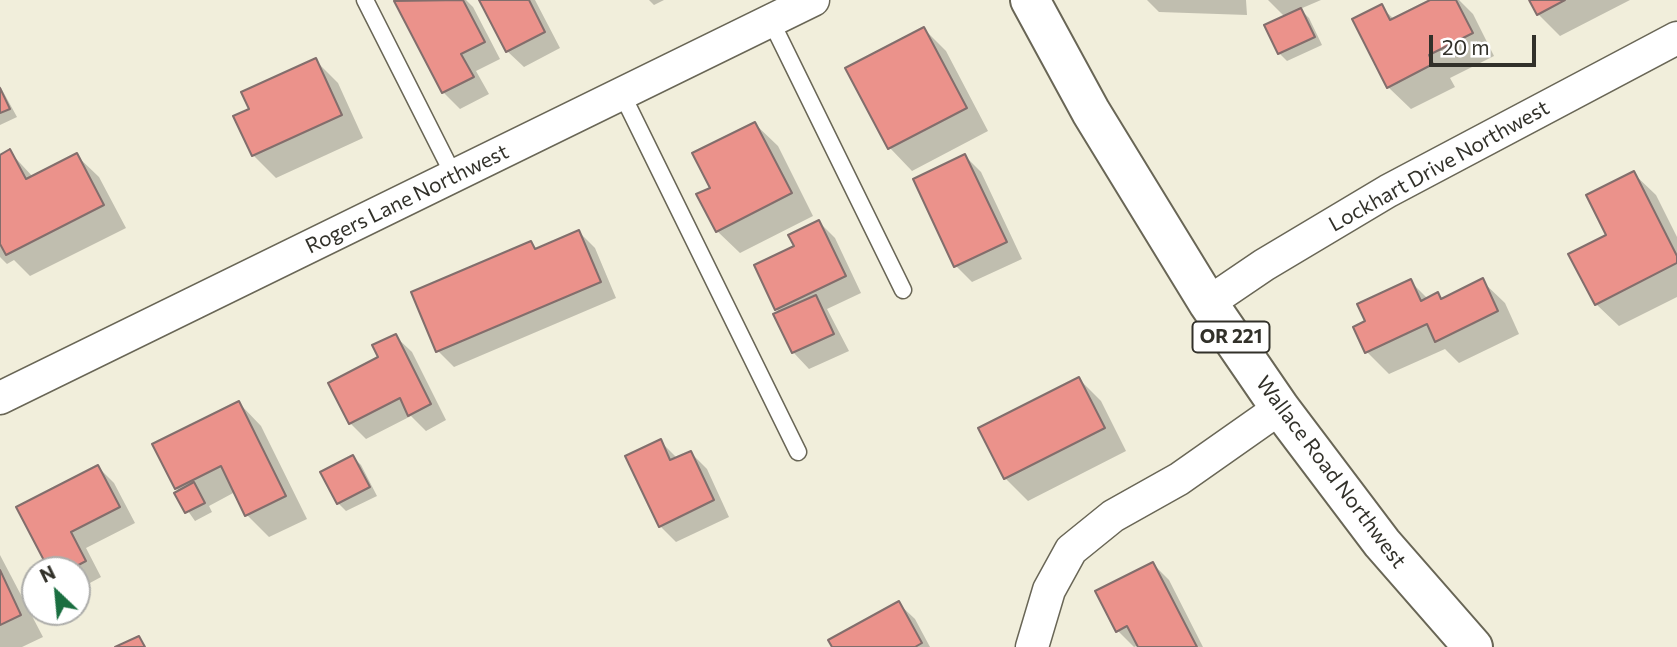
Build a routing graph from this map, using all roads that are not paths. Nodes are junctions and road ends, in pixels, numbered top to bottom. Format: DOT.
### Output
graph roads {
  1 [pos="365,0"];
  2 [pos="813,0"];
  3 [pos="1030,0"];
  4 [pos="771,21"];
  5 [pos="1677,38"];
  6 [pos="622,93"];
  7 [pos="454,176"];
  8 [pos="903,290"];
  9 [pos="1208,303"];
  10 [pos="0,398"];
  11 [pos="1280,408"];
  12 [pos="798,452"];
  13 [pos="1032,647"];
  14 [pos="1473,647"];
  1 -- 7 [label="lane"];
  2 -- 4 [label="street, Rogers Lane Northwest"];
  3 -- 9 [label="main road, Wallace Road Northwest / OR 221"];
  4 -- 6 [label="street, Rogers Lane Northwest"];
  4 -- 8 [label="lane"];
  5 -- 9 [label="street, Lockhart Drive Northwest"];
  6 -- 7 [label="street, Rogers Lane Northwest"];
  6 -- 12 [label="lane"];
  7 -- 10 [label="street, Rogers Lane Northwest"];
  9 -- 11 [label="main road, Wallace Road Northwest / OR 221"];
  11 -- 13 [label="street"];
  11 -- 14 [label="main road, Wallace Road Northwest / OR 221"];
}
